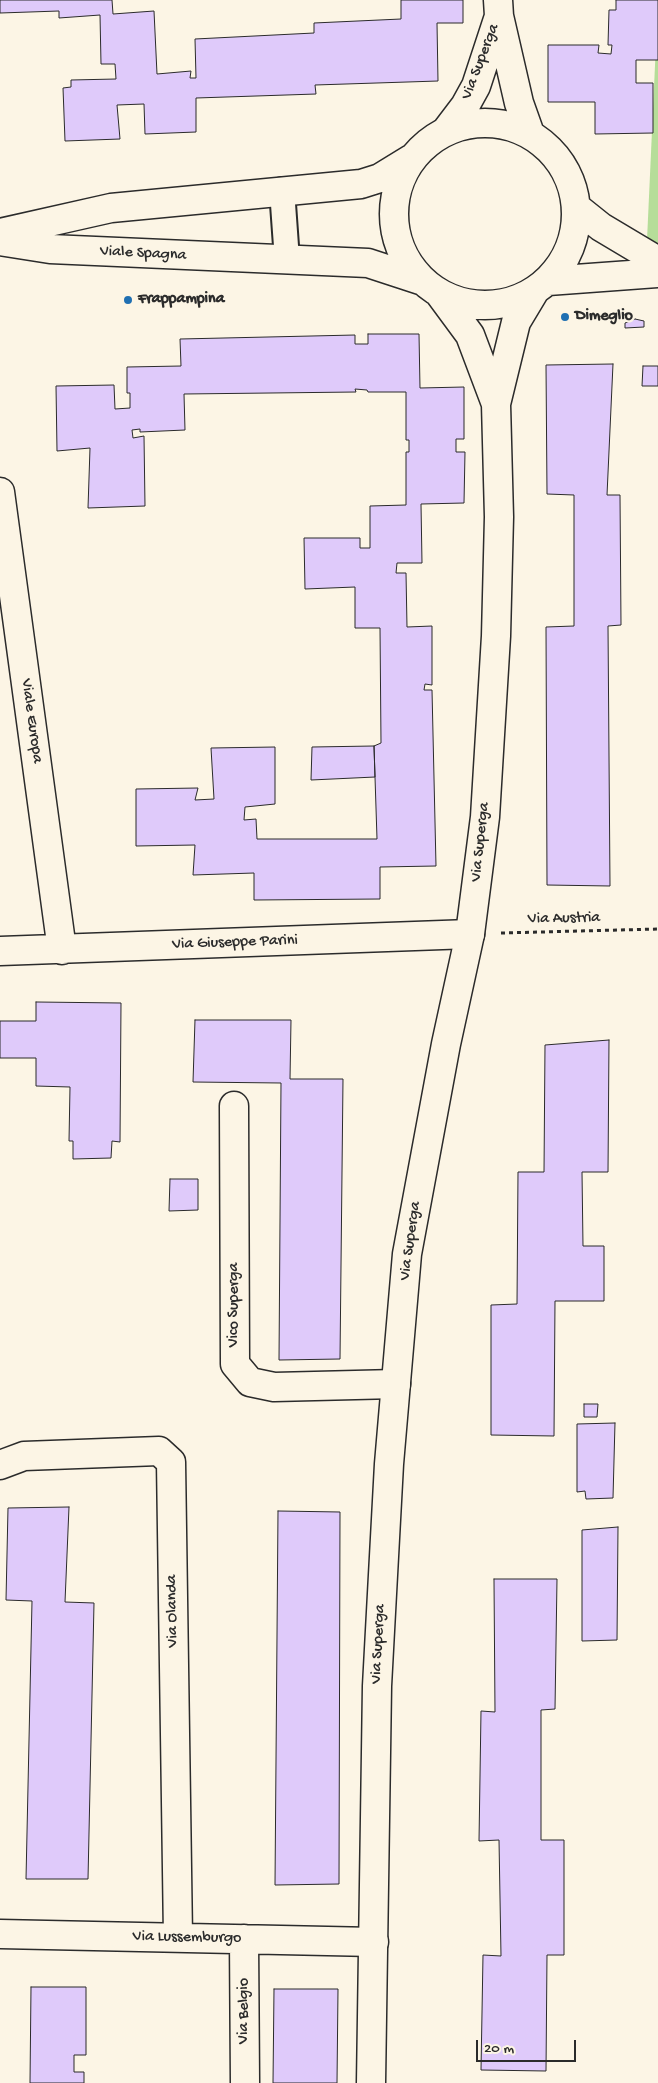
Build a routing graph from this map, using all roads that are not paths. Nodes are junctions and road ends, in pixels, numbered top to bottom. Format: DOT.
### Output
graph roads {
  1 [pos="498,8"];
  2 [pos="446,131"];
  3 [pos="530,134"];
  4 [pos="411,159"];
  5 [pos="282,190"];
  6 [pos="576,207"];
  7 [pos="0,233"];
  8 [pos="0,240"];
  9 [pos="287,260"];
  10 [pos="658,261"];
  11 [pos="658,273"];
  12 [pos="541,286"];
  13 [pos="431,287"];
  14 [pos="496,404"];
  15 [pos="0,492"];
  16 [pos="470,934"];
  17 [pos="62,950"];
  18 [pos="0,952"];
  19 [pos="234,1106"];
  20 [pos="396,1384"];
  21 [pos="0,1465"];
  22 [pos="0,1934"];
  23 [pos="178,1937"];
  24 [pos="244,1939"];
  25 [pos="374,1942"];
  26 [pos="245,2083"];
  27 [pos="371,2083"];
  1 -- 2 [label="street, Via Superga"];
  1 -- 3 [label="street, Via Superga"];
  2 -- 3 [label="street"];
  2 -- 4 [label="street"];
  3 -- 6 [label="street, Via Superga"];
  4 -- 5 [label="street"];
  4 -- 13 [label="street, Via Superga"];
  5 -- 7 [label="street"];
  5 -- 9 [label="street"];
  6 -- 10 [label="street"];
  6 -- 12 [label="street, Via Superga"];
  8 -- 9 [label="street, Viale Spagna"];
  9 -- 13 [label="street, Viale Spagna"];
  11 -- 12 [label="street"];
  12 -- 13 [label="street, Viale Spagna"];
  12 -- 14 [label="street, Via Superga"];
  13 -- 14 [label="street, Via Superga"];
  14 -- 16 [label="street, Via Superga"];
  15 -- 17 [label="street, Viale Europa"];
  16 -- 17 [label="street, Via Giuseppe Parini"];
  16 -- 20 [label="street, Via Superga"];
  17 -- 18 [label="street, Via Giuseppe Parini"];
  19 -- 20 [label="street, Vico Superga"];
  20 -- 25 [label="street, Via Superga"];
  21 -- 23 [label="street, Via Olanda"];
  22 -- 23 [label="street, Via Lussemburgo"];
  23 -- 24 [label="street, Via Lussemburgo"];
  24 -- 25 [label="street, Via Lussemburgo"];
  24 -- 26 [label="street, Via Belgio"];
  25 -- 27 [label="street, Via Superga"];
}
